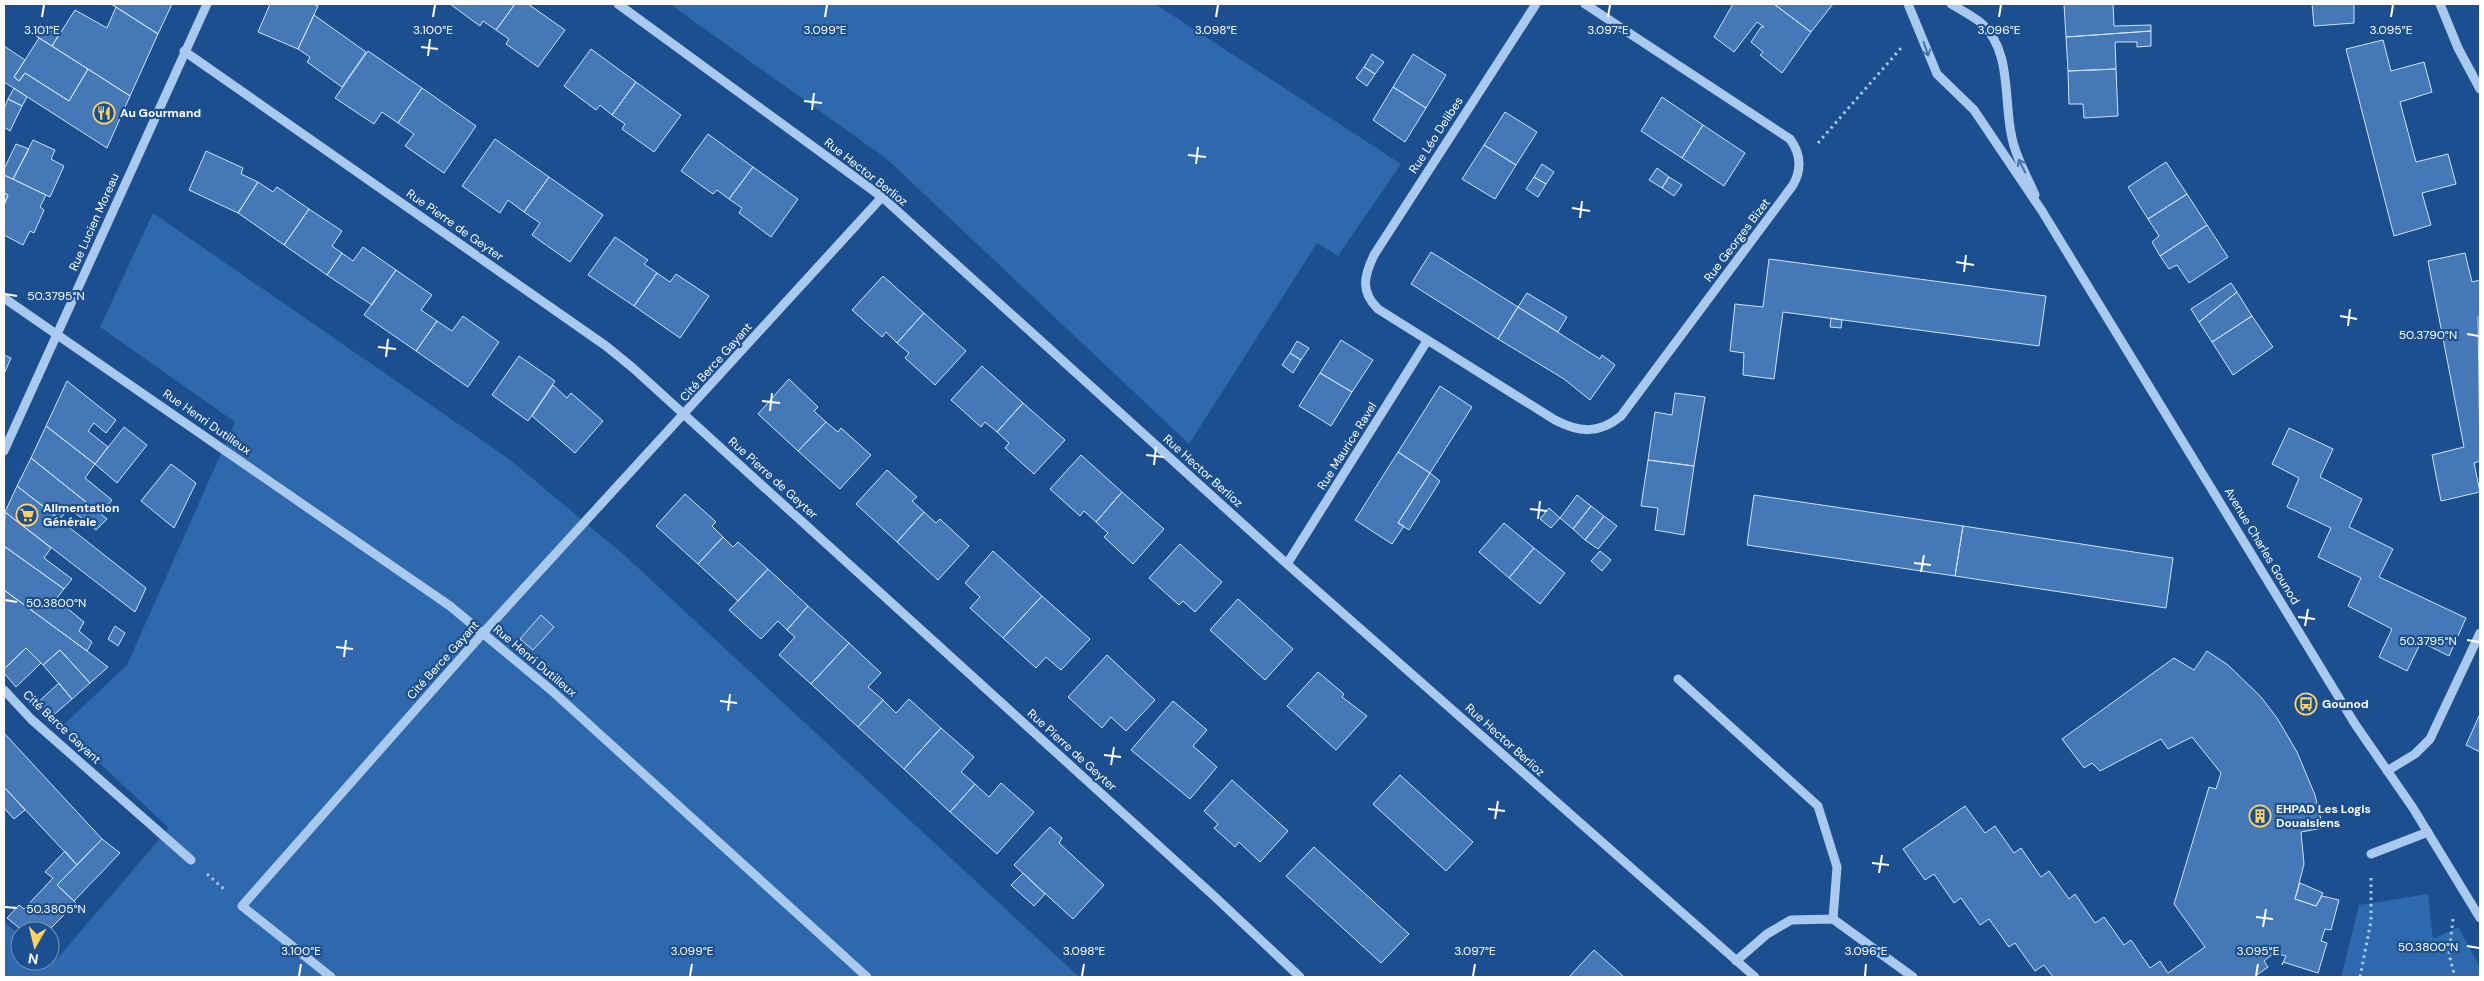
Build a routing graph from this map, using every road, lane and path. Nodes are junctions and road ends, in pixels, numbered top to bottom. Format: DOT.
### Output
graph roads {
  1 [pos="206,4"];
  2 [pos="618,4"];
  3 [pos="1536,4"];
  4 [pos="1585,4"];
  5 [pos="1908,4"];
  6 [pos="1951,4"];
  7 [pos="2440,4"];
  8 [pos="1898,50"];
  9 [pos="184,51"];
  10 [pos="2480,89"];
  11 [pos="1800,164"];
  12 [pos="882,197"];
  13 [pos="2042,211"];
  14 [pos="4,298"];
  15 [pos="58,334"];
  16 [pos="1427,341"];
  17 [pos="685,415"];
  18 [pos="4,451"];
  19 [pos="1287,564"];
  20 [pos="483,633"];
  21 [pos="2480,633"];
  22 [pos="1678,679"];
  23 [pos="4,690"];
  24 [pos="2387,770"];
  25 [pos="2428,832"];
  26 [pos="2371,854"];
  27 [pos="191,860"];
  28 [pos="2456,878"];
  29 [pos="242,906"];
  30 [pos="2480,918"];
  31 [pos="1833,919"];
  32 [pos="1736,961"];
  33 [pos="331,977"];
  34 [pos="867,977"];
  35 [pos="1300,977"];
  36 [pos="1755,977"];
  37 [pos="1914,977"];
  38 [pos="2360,977"];
  39 [pos="2455,977"];
  1 -- 9 [label="street, Rue Lucien Moreau"];
  2 -- 12 [label="street, Rue Hector Berlioz"];
  3 -- 16 [label="street, Rue Léo Delibes"];
  4 -- 11 [label="street"];
  5 -- 13 [label="street, Avenue Charles Gounod, one-way"];
  13 -- 6 [label="street, Avenue Charles Gounod, one-way"];
  7 -- 10 [label="street"];
  8 -- 11 [label="path"];
  9 -- 15 [label="street, Rue Lucien Moreau"];
  9 -- 17 [label="street, Rue Pierre de Geyter"];
  11 -- 16 [label="street, Rue Georges Bizet"];
  12 -- 17 [label="street, Cité Berce Gayant"];
  12 -- 19 [label="street, Rue Hector Berlioz"];
  13 -- 24 [label="street, Avenue Charles Gounod"];
  14 -- 15 [label="street, Rue Henri Dutilleux"];
  15 -- 18 [label="street, Rue Lucien Moreau"];
  15 -- 20 [label="street, Rue Henri Dutilleux"];
  16 -- 19 [label="street, Rue Maurice Ravel"];
  17 -- 20 [label="street, Cité Berce Gayant"];
  17 -- 35 [label="street, Rue Pierre de Geyter"];
  19 -- 32 [label="street, Rue Hector Berlioz"];
  20 -- 29 [label="street, Cité Berce Gayant"];
  20 -- 34 [label="street, Rue Henri Dutilleux"];
  21 -- 24 [label="street"];
  22 -- 31 [label="street"];
  23 -- 27 [label="street, Cité Berce Gayant"];
  24 -- 25 [label="street, Avenue Charles Gounod"];
  25 -- 26 [label="street"];
  25 -- 28 [label="street, Avenue Charles Gounod"];
  26 -- 38 [label="path"];
  27 -- 29 [label="path"];
  28 -- 30 [label="street, Avenue Charles Gounod"];
  28 -- 39 [label="path"];
  29 -- 33 [label="street"];
  31 -- 32 [label="street"];
  31 -- 37 [label="street"];
  32 -- 36 [label="street, Rue Hector Berlioz"];
}
